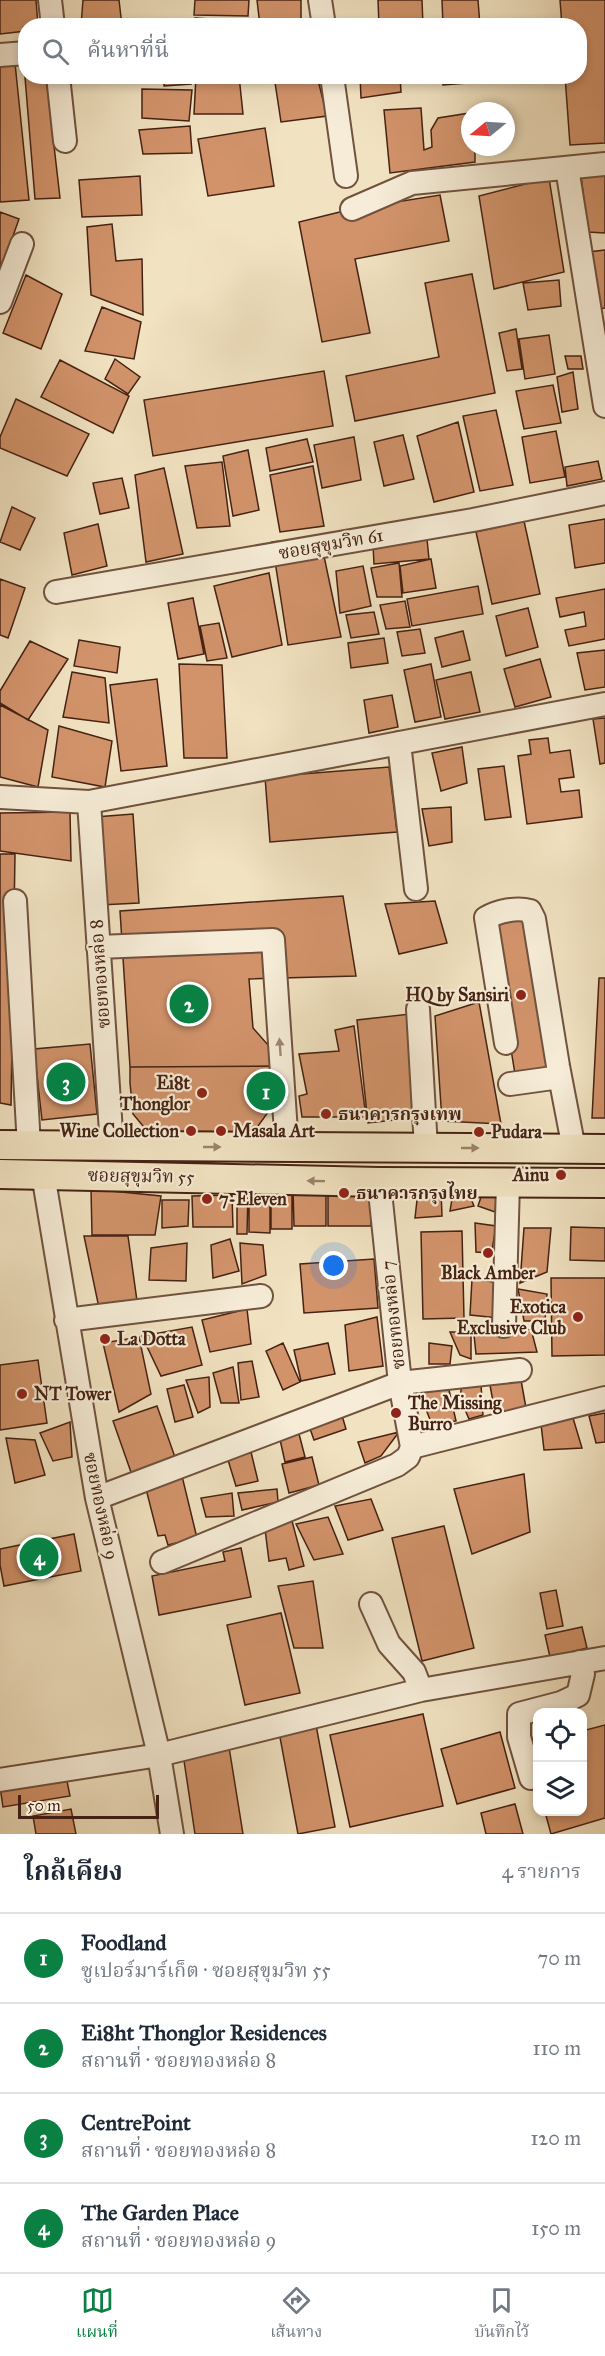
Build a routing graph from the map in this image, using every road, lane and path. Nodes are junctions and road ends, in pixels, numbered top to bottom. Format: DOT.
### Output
graph roads {
  1 [pos="50,0"];
  2 [pos="320,0"];
  3 [pos="52,18"];
  4 [pos="323,18"];
  5 [pos="18,54"];
  6 [pos="0,55"];
  7 [pos="59,84"];
  8 [pos="333,84"];
  9 [pos="65,141"];
  10 [pos="605,164"];
  11 [pos="567,168"];
  12 [pos="346,176"];
  13 [pos="352,209"];
  14 [pos="22,244"];
  15 [pos="0,302"];
  16 [pos="605,406"];
  17 [pos="605,493"];
  18 [pos="56,592"];
  19 [pos="605,704"];
  20 [pos="399,743"];
  21 [pos="0,797"];
  22 [pos="89,802"];
  23 [pos="416,889"];
  24 [pos="15,901"];
  25 [pos="98,947"];
  26 [pos="418,1009"];
  27 [pos="506,1043"];
  28 [pos="560,1077"];
  29 [pos="510,1084"];
  30 [pos="0,1146"];
  31 [pos="37,1146"];
  32 [pos="112,1147"];
  33 [pos="287,1147"];
  34 [pos="377,1147"];
  35 [pos="426,1148"];
  36 [pos="574,1149"];
  37 [pos="605,1149"];
  38 [pos="0,1174"];
  39 [pos="43,1174"];
  40 [pos="113,1176"];
  41 [pos="379,1182"];
  42 [pos="428,1182"];
  43 [pos="508,1183"];
  44 [pos="605,1183"];
  45 [pos="261,1296"];
  46 [pos="66,1320"];
  47 [pos="504,1326"];
  48 [pos="520,1370"];
  49 [pos="400,1383"];
  50 [pos="605,1398"];
  51 [pos="412,1448"];
  52 [pos="97,1498"];
  53 [pos="162,1562"];
  54 [pos="371,1604"];
  55 [pos="605,1658"];
  56 [pos="580,1662"];
  57 [pos="516,1675"];
  58 [pos="421,1690"];
  59 [pos="519,1714"];
  60 [pos="159,1755"];
  61 [pos="531,1778"];
  62 [pos="0,1780"];
  63 [pos="172,1834"];
  1 -- 3 [label="street"];
  2 -- 4 [label="street"];
  5 -- 6 [label="street"];
  7 -- 9 [label="street"];
  8 -- 12 [label="street"];
  10 -- 11 [label="street"];
  11 -- 13 [label="street"];
  11 -- 16 [label="street"];
  14 -- 15 [label="street"];
  17 -- 18 [label="street, ซอยสุขุมวิท 61"];
  19 -- 20 [label="street"];
  20 -- 22 [label="street"];
  20 -- 23 [label="street"];
  21 -- 22 [label="street"];
  22 -- 25 [label="street, ซอยทองหล่อ 8"];
  24 -- 31 [label="street"];
  25 -- 32 [label="street, ซอยทองหล่อ 8"];
  33 -- 25 [label="street, one-way"];
  26 -- 35 [label="street"];
  27 -- 28 [label="street"];
  28 -- 29 [label="street"];
  28 -- 36 [label="street"];
  30 -- 31 [label="main road, ซอยสุขุมวิท 55"];
  31 -- 32 [label="main road, ซอยสุขุมวิท 55"];
  31 -- 39 [label="main road"];
  32 -- 33 [label="main road, ซอยสุขุมวิท 55, one-way"];
  32 -- 40 [label="main road"];
  33 -- 34 [label="main road, ซอยสุขุมวิท 55"];
  34 -- 35 [label="main road, ซอยสุขุมวิท 55"];
  34 -- 41 [label="main road"];
  35 -- 36 [label="main road, ซอยสุขุมวิท 55, one-way"];
  35 -- 42 [label="main road"];
  36 -- 37 [label="main road, ซอยสุขุมวิท 55"];
  38 -- 39 [label="main road, ซอยสุขุมวิท 55"];
  39 -- 40 [label="main road, ซอยสุขุมวิท 55"];
  39 -- 46 [label="street, ซอยทองหล่อ 9"];
  41 -- 40 [label="main road, ซอยสุขุมวิท 55, one-way"];
  41 -- 42 [label="main road, ซอยสุขุมวิท 55"];
  41 -- 49 [label="street, ซอยทองหล่อ 7"];
  42 -- 43 [label="main road, ซอยสุขุมวิท 55"];
  43 -- 44 [label="main road, ซอยสุขุมวิท 55"];
  43 -- 47 [label="street"];
  45 -- 46 [label="street"];
  46 -- 52 [label="street, ซอยทองหล่อ 9"];
  48 -- 49 [label="street"];
  49 -- 51 [label="street, ซอยทองหล่อ 7"];
  49 -- 52 [label="street"];
  50 -- 51 [label="street"];
  51 -- 53 [label="street"];
  52 -- 60 [label="street, ซอยทองหล่อ 9"];
  54 -- 58 [label="street"];
  55 -- 56 [label="street"];
  56 -- 57 [label="street"];
  56 -- 59 [label="street"];
  57 -- 58 [label="street"];
  57 -- 59 [label="street"];
  58 -- 60 [label="street"];
  59 -- 61 [label="street"];
  60 -- 62 [label="street"];
  60 -- 63 [label="street, ซอยทองหล่อ 9"];
}
